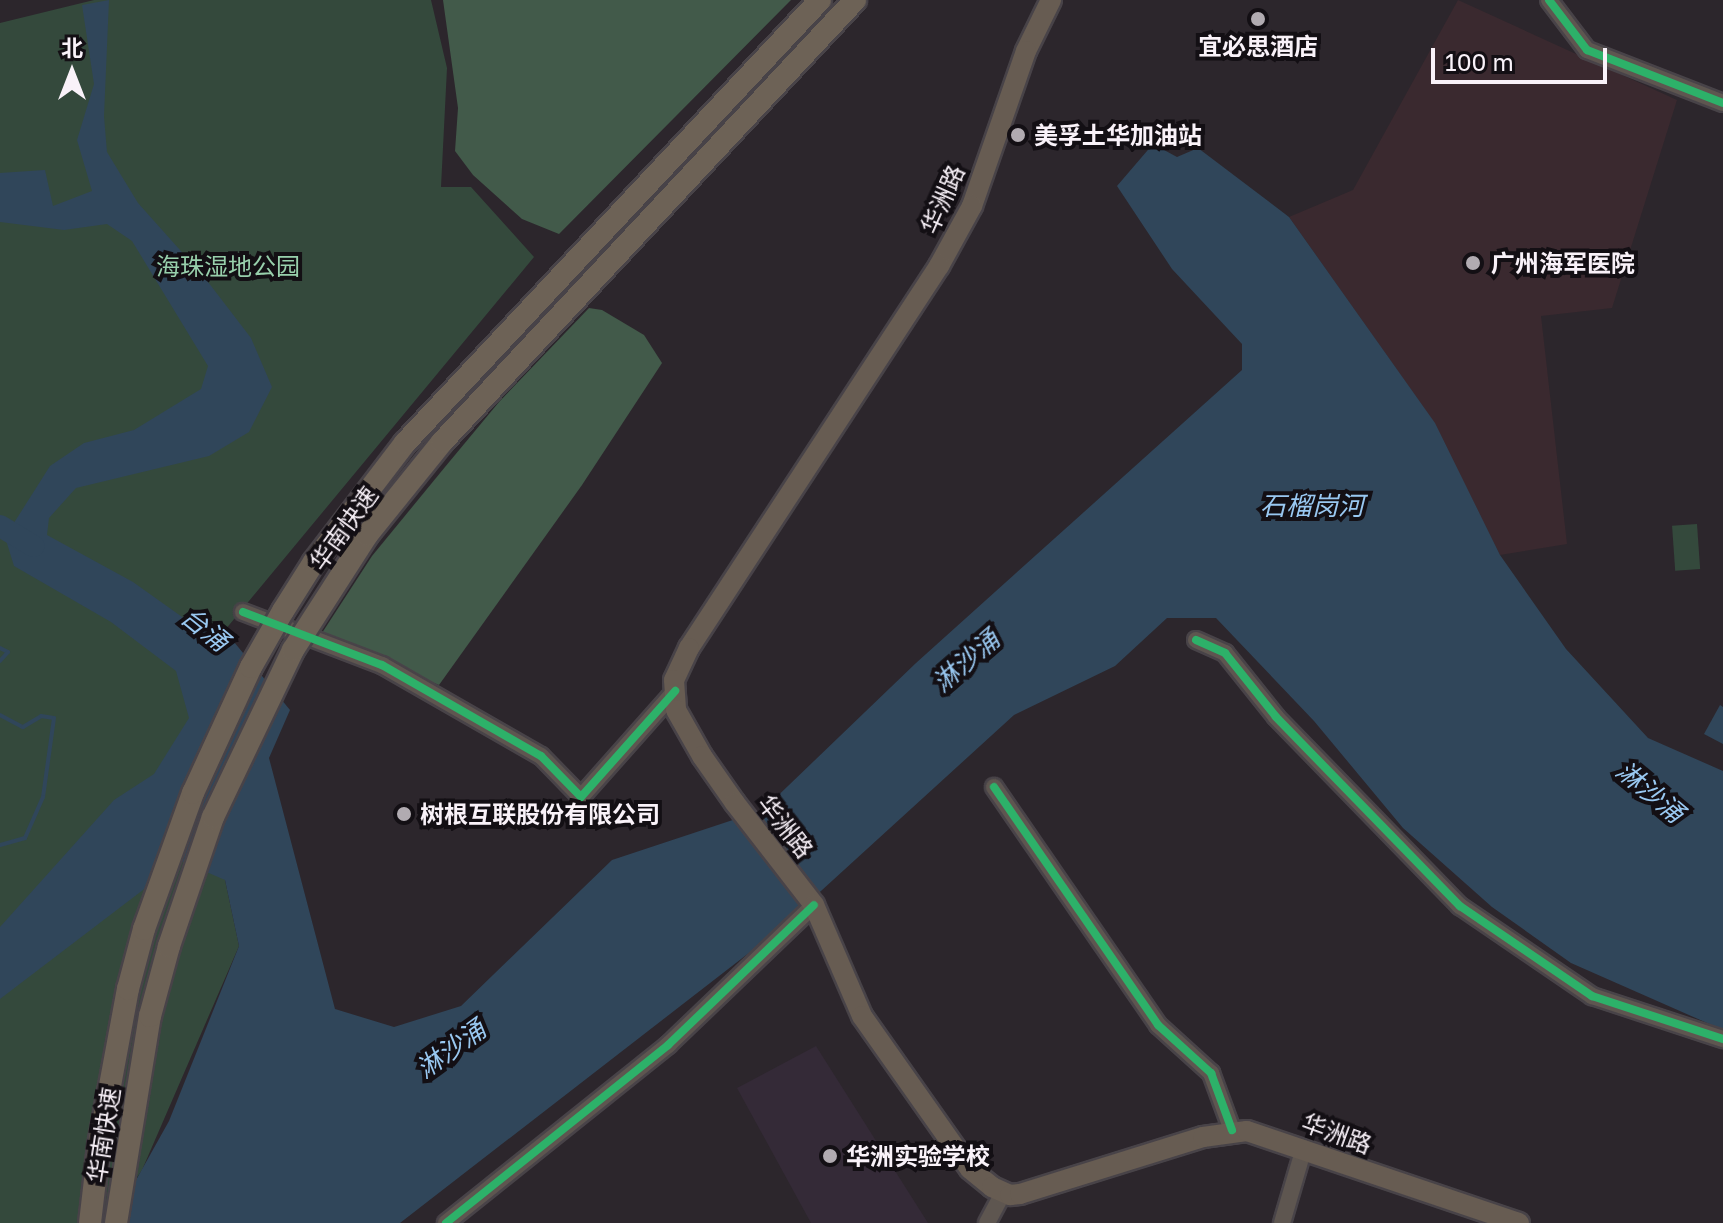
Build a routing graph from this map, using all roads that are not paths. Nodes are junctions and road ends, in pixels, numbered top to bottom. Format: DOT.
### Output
graph roads {
  1 [pos="820,0"];
  2 [pos="855,0"];
  3 [pos="1051,0"];
  4 [pos="1549,0"];
  5 [pos="1723,103"];
  6 [pos="243,612"];
  7 [pos="1196,640"];
  8 [pos="675,691"];
  9 [pos="994,787"];
  10 [pos="814,905"];
  11 [pos="1723,1039"];
  12 [pos="1232,1130"];
  13 [pos="1304,1148"];
  14 [pos="1003,1193"];
  15 [pos="90,1223"];
  16 [pos="116,1223"];
  17 [pos="446,1223"];
  18 [pos="987,1223"];
  19 [pos="1282,1223"];
  20 [pos="1519,1223"];
  1 -- 15 [label="highway, 华南快速, bridge"];
  2 -- 16 [label="highway, 华南快速, bridge"];
  3 -- 8 [label="main road, 华洲路"];
  4 -- 5 [label="street"];
  6 -- 8 [label="street"];
  7 -- 11 [label="street"];
  8 -- 10 [label="main road, 华洲路"];
  9 -- 12 [label="street"];
  10 -- 14 [label="main road, 华洲路"];
  10 -- 17 [label="street"];
  12 -- 13 [label="main road, 华洲路"];
  12 -- 14 [label="main road, 华洲路"];
  13 -- 19 [label="street"];
  13 -- 20 [label="main road, 华洲路"];
  14 -- 18 [label="street"];
}
